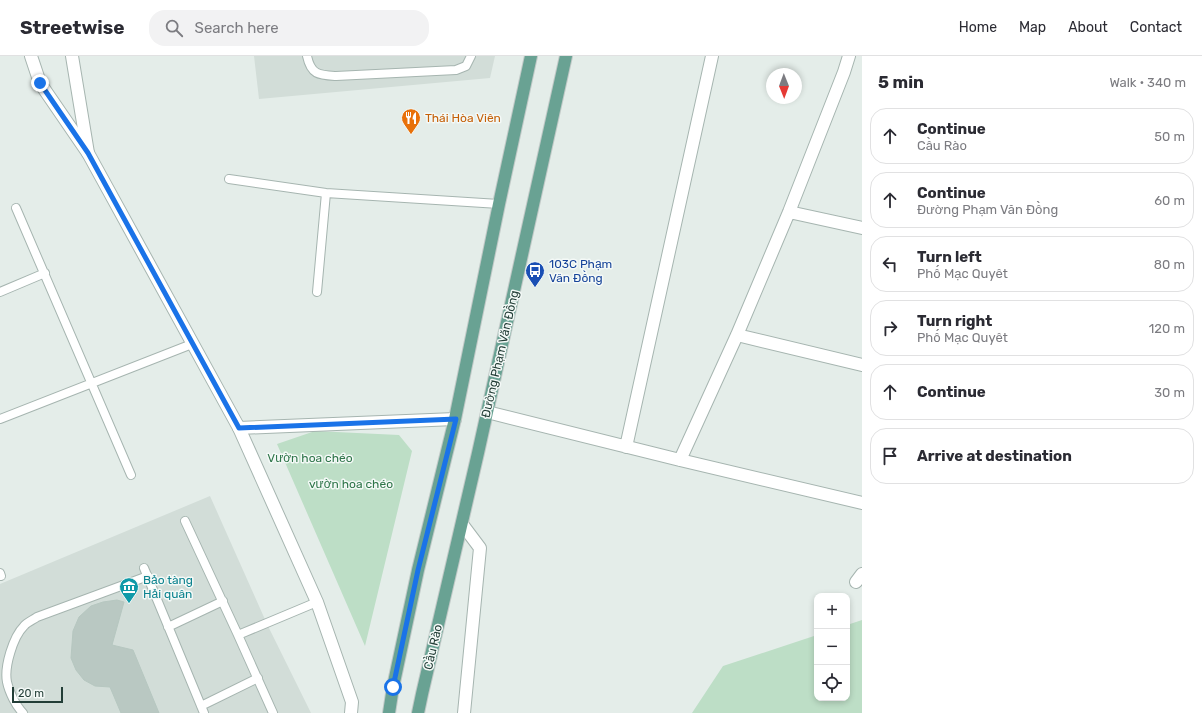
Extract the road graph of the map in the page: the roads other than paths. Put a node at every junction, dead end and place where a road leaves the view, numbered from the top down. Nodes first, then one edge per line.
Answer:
1 (31, 56) edge
2 (72, 56) edge
3 (307, 56) edge
4 (471, 56) edge
5 (531, 56) edge
6 (566, 56) edge
7 (712, 56) edge
8 (849, 56) edge
9 (88, 153) junction
10 (229, 178) dead end
11 (326, 193) junction
12 (499, 204) junction
13 (16, 208) dead end
14 (789, 212) junction
15 (862, 228) edge
16 (45, 273) junction
17 (0, 292) edge
18 (317, 292) dead end
19 (737, 335) junction
20 (192, 344) junction
21 (862, 365) edge
22 (91, 384) junction
23 (487, 412) junction
24 (0, 419) edge
25 (456, 419) junction
26 (239, 428) junction
27 (626, 446) junction
28 (680, 460) junction
29 (131, 476) dead end
30 (862, 503) edge
31 (185, 521) dead end
32 (462, 524) junction
33 (144, 568) dead end
34 (148, 576) junction
35 (448, 581) joint
36 (223, 602) junction
37 (317, 602) junction
38 (168, 627) junction
39 (238, 635) junction
40 (258, 678) junction
41 (202, 709) edge
42 (23, 713) edge
43 (273, 713) edge
44 (351, 713) edge
45 (389, 713) edge
46 (418, 713) edge
47 (464, 713) edge

1 - 9 street
2 - 9 street
3 - 4 lane
5 - 12 main road
6 - 23 main road, Đường Phạm Văn Đồng
7 - 27 street
8 - 14 street
9 - 20 street
10 - 11 lane
11 - 12 lane
11 - 18 lane
12 - 25 main road
13 - 16 lane
14 - 15 street
14 - 19 street
16 - 17 lane
16 - 22 lane
19 - 21 street
19 - 28 street
20 - 22 lane
20 - 26 street
22 - 24 lane
22 - 29 lane
23 - 27 street
23 - 32 main road, Đường Phạm Văn Đồng
25 - 26 street
25 - 45 main road
26 - 37 street
27 - 28 street
28 - 30 street
31 - 36 lane
32 - 35 main road, Đường Phạm Văn Đồng
32 - 47 street
33 - 34 lane
34 - 38 lane
34 - 42 lane
35 - 46 main road, Cầu Rào
36 - 38 lane
36 - 39 lane
37 - 39 lane
37 - 44 street
38 - 41 lane
39 - 40 lane
40 - 41 lane
40 - 43 lane

